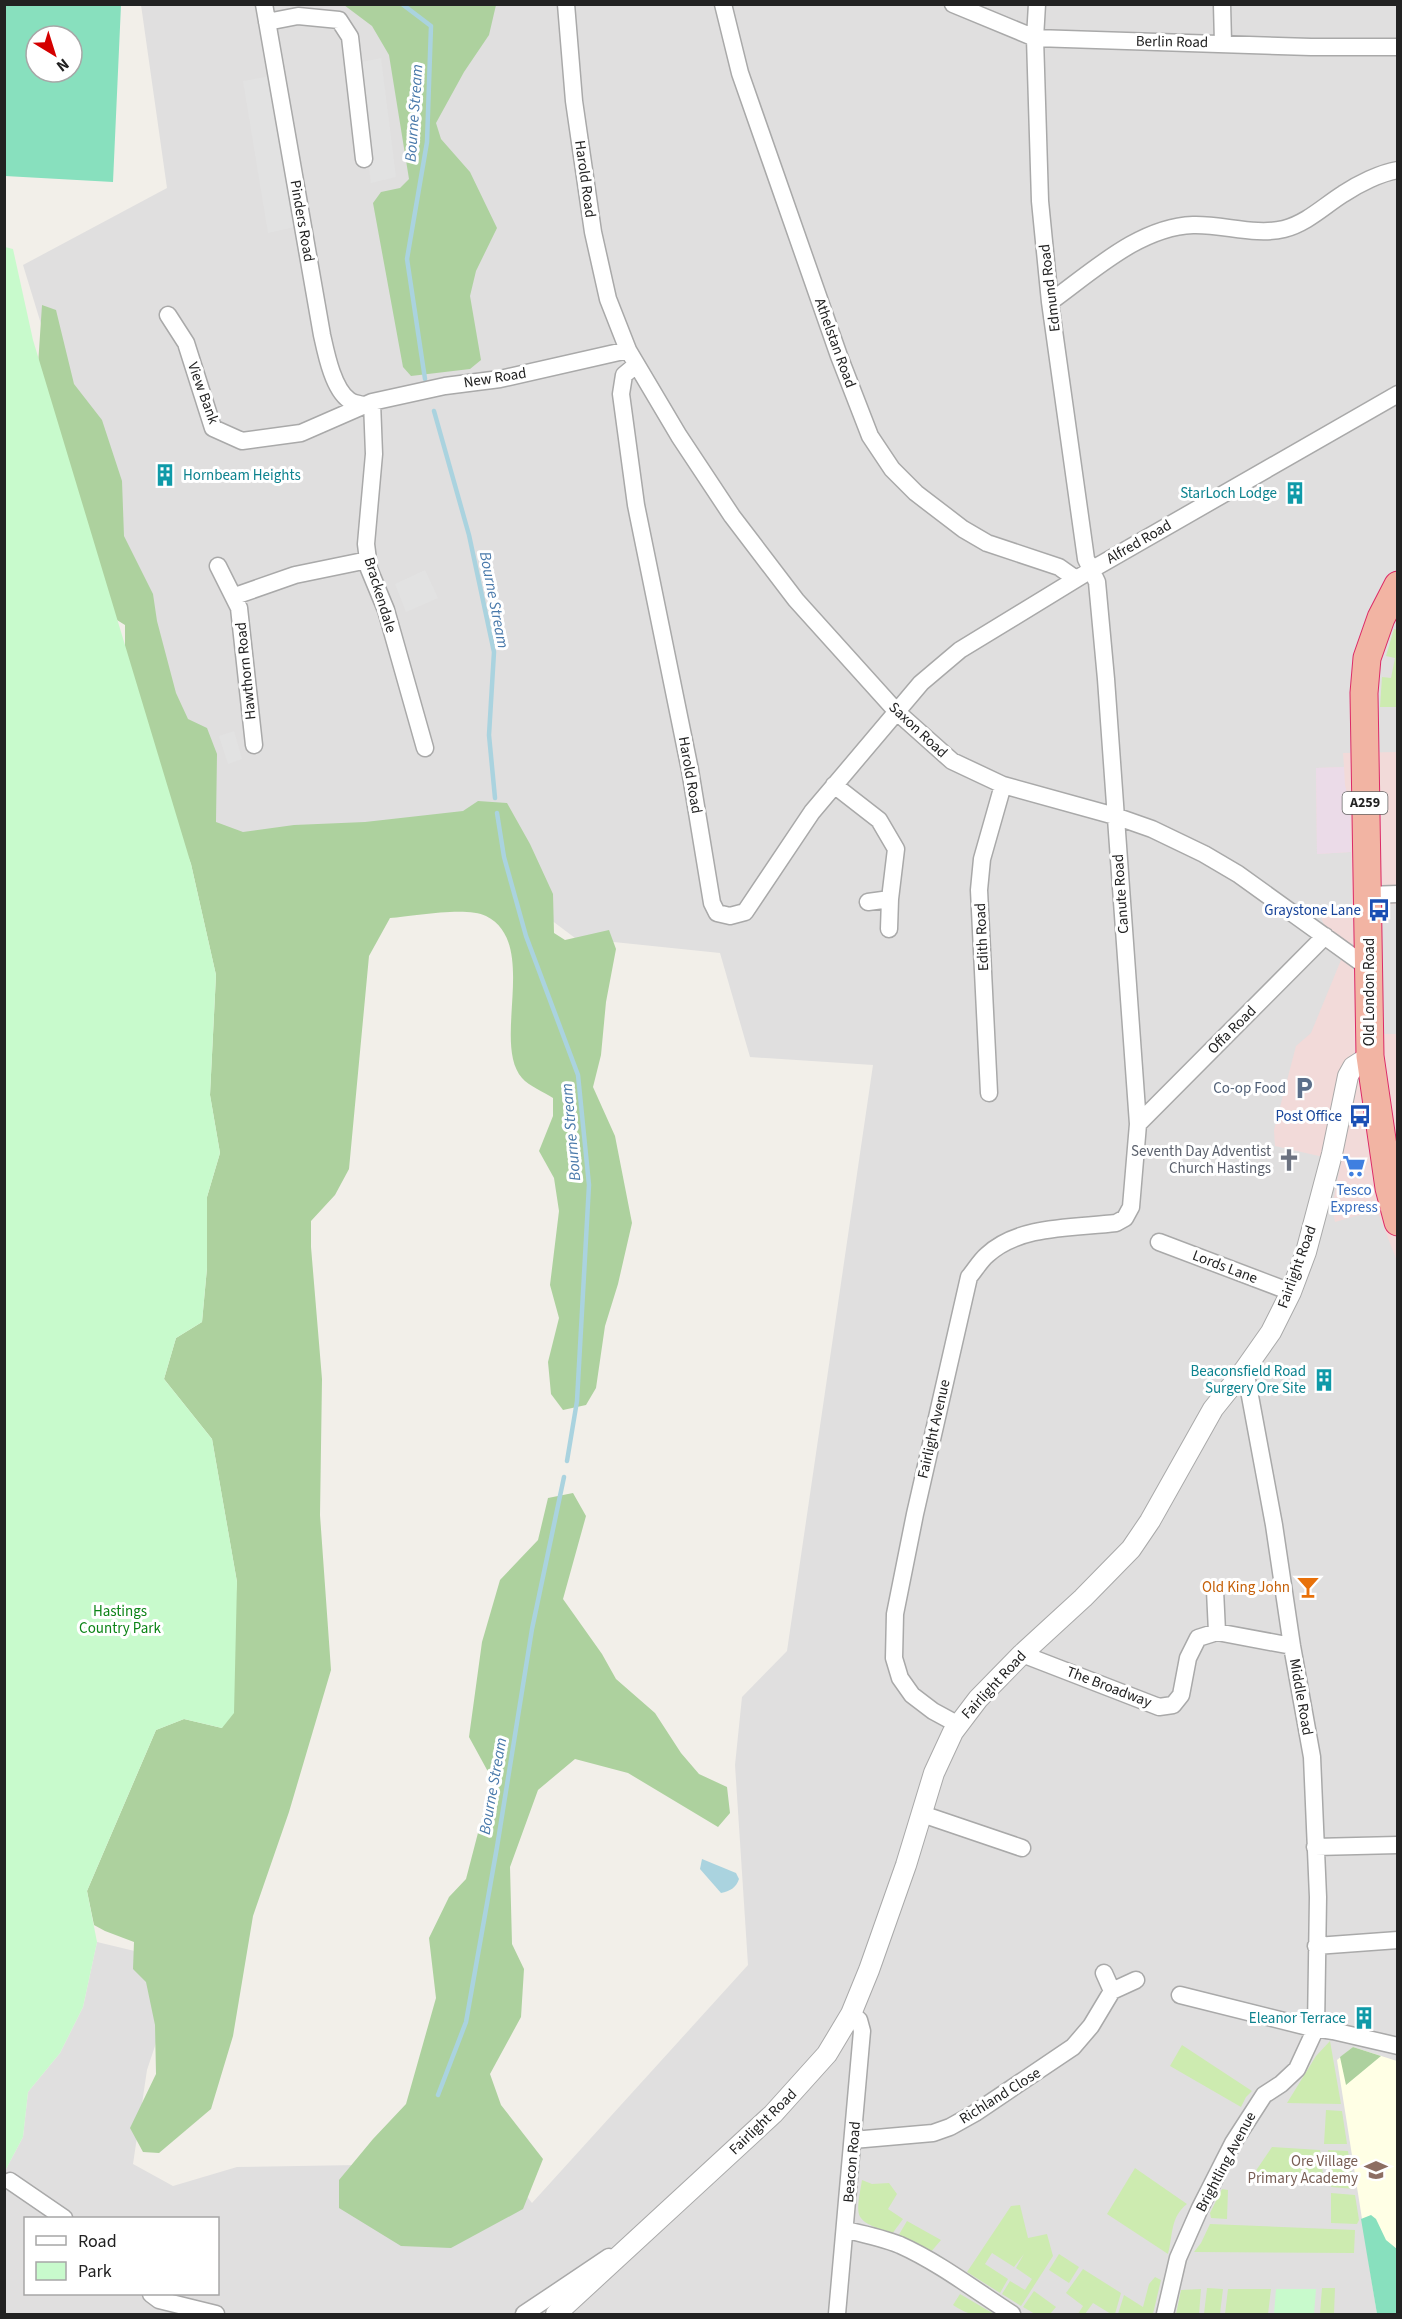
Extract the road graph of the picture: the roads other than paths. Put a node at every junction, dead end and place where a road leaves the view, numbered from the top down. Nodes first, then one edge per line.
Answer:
1 (264, 4) edge
2 (566, 4) edge
3 (723, 4) edge
4 (953, 4) edge
5 (1037, 4) edge
6 (1222, 4) edge
7 (267, 22) junction
8 (1035, 38) junction
9 (1223, 43) junction
10 (1398, 47) edge
11 (364, 159) dead end
12 (1398, 170) edge
13 (1050, 302) junction
14 (168, 315) dead end
15 (628, 350) junction
16 (636, 365) junction
17 (1398, 394) edge
18 (368, 403) junction
19 (368, 560) junction
20 (218, 566) dead end
21 (1091, 570) junction
22 (1076, 579) junction
23 (1398, 585) edge
24 (235, 597) junction
25 (897, 712) junction
26 (254, 745) dead end
27 (425, 748) dead end
28 (834, 785) junction
29 (1003, 785) junction
30 (1115, 816) junction
31 (1398, 894) edge
32 (1367, 895) junction
33 (890, 899) junction
34 (868, 902) dead end
35 (888, 929) dead end
36 (1324, 936) junction
37 (1370, 969) junction
38 (1370, 1056) junction
39 (989, 1093) dead end
40 (1138, 1125) junction
41 (1125, 1218) joint
42 (1398, 1222) edge
43 (1160, 1242) dead end
44 (1292, 1292) junction
45 (1245, 1370) junction
46 (1215, 1590) dead end
47 (1217, 1632) junction
48 (1292, 1646) junction
49 (1022, 1654) junction
50 (957, 1725) junction
51 (922, 1814) junction
52 (1398, 1845) edge
53 (1315, 1847) junction
54 (1022, 1848) dead end
55 (1398, 1940) edge
56 (1316, 1946) junction
57 (1104, 1973) dead end
58 (1136, 1980) dead end
59 (1112, 1991) junction
60 (1180, 1995) dead end
61 (851, 2014) junction
62 (1316, 2028) junction
63 (1398, 2046) edge
64 (853, 2140) junction
65 (10, 2181) dead end
66 (63, 2217) edge
67 (846, 2230) junction
68 (631, 2245) junction
69 (152, 2295) edge
70 (216, 2314) edge
71 (524, 2314) edge
72 (556, 2314) edge
73 (837, 2314) edge
74 (1012, 2314) edge
75 (1165, 2314) edge

1 - 7 street, Pinders Road
2 - 15 street, Harold Road
3 - 22 street, Athelstan Road
4 - 8 street, Berlin Road
5 - 8 street, Edmund Road
6 - 9 street
7 - 11 street
7 - 18 street, Pinders Road
8 - 9 street, Berlin Road
8 - 13 street, Edmund Road
9 - 10 street, Berlin Road
12 - 13 street
13 - 21 street, Edmund Road
14 - 18 street, View Bank
15 - 16 street, Saxon Road
15 - 18 street, New Road
16 - 25 street, Saxon Road
16 - 28 street, Harold Road
17 - 21 street, Alfred Road
18 - 19 street, Brackendale
19 - 24 street
19 - 27 street, Brackendale
20 - 24 street, Hawthorn Road
21 - 22 street, Alfred Road
21 - 30 street, Canute Road
22 - 25 street, Alfred Road
23 - 32 highway, Old London Road / A259
24 - 26 street, Hawthorn Road
25 - 28 street, Harold Road
25 - 29 street, Saxon Road
28 - 33 street
29 - 30 street, Saxon Road
29 - 39 street, Edith Road
30 - 36 street, Saxon Road
30 - 40 street, Canute Road
31 - 32 street
32 - 37 highway, Old London Road / A259
33 - 34 street
33 - 35 street
36 - 37 street, Saxon Road
36 - 40 street, Offa Road
37 - 38 highway, Old London Road / A259
38 - 42 highway, Old London Road / A259
38 - 44 street, Fairlight Road
40 - 41 street, Canute Road
41 - 50 street, Fairlight Avenue
43 - 44 street, Lords Lane
44 - 45 street, Fairlight Road
45 - 48 street, Middle Road
45 - 49 street, Fairlight Road
46 - 47 street
47 - 48 street
47 - 49 street, The Broadway
48 - 53 street, Middle Road
49 - 50 street, Fairlight Road
50 - 51 street, Fairlight Road
51 - 54 street
51 - 61 street, Fairlight Road
52 - 53 street
53 - 56 street, Middle Road
55 - 56 street
56 - 62 street, Middle Road
57 - 59 street
58 - 59 street
59 - 64 street, Richland Close
60 - 62 street
61 - 64 street, Beacon Road
61 - 68 street, Fairlight Road
62 - 63 street
62 - 75 street, Brightling Avenue
64 - 67 street, Beacon Road
65 - 66 street
67 - 73 street, Beacon Road
67 - 74 street
68 - 71 street
68 - 72 street, Fairlight Road
69 - 70 street

